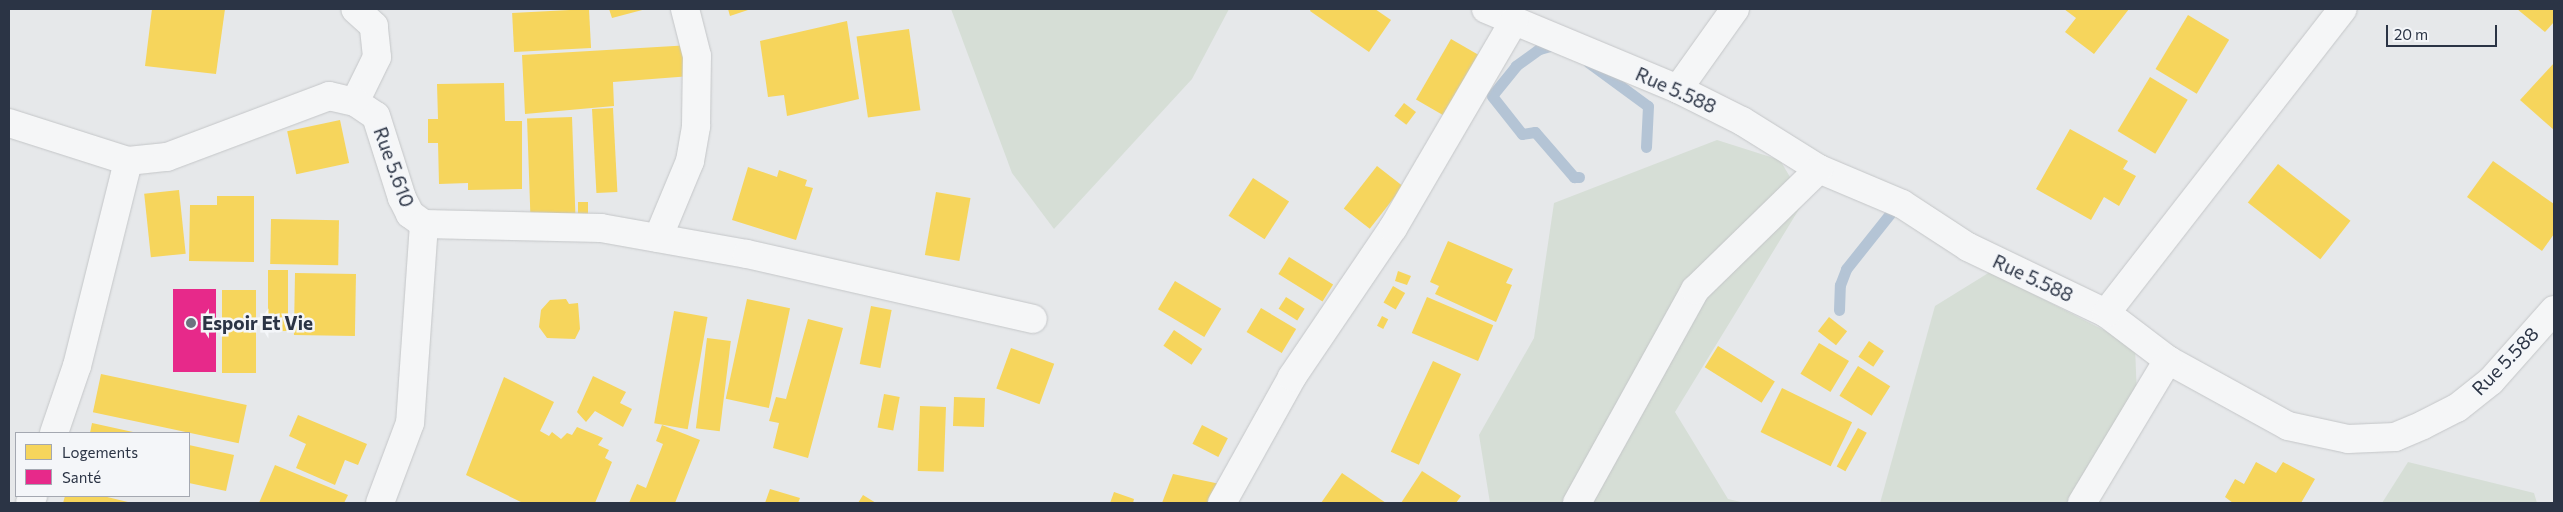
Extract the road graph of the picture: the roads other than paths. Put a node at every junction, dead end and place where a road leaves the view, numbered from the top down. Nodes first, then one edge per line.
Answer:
1 (355, 9) edge
2 (685, 9) edge
3 (1486, 9) edge
4 (1735, 9) edge
5 (2343, 9) edge
6 (1514, 21) junction
7 (1678, 89) junction
8 (355, 102) junction
9 (9, 123) edge
10 (128, 160) junction
11 (1819, 169) junction
12 (424, 224) junction
13 (658, 238) junction
14 (2554, 310) edge
15 (2106, 313) junction
16 (1033, 319) dead end
17 (2168, 360) junction
18 (54, 432) edge
19 (380, 503) edge
20 (1222, 503) edge
21 (1577, 503) edge
22 (2082, 503) edge

1 - 8 street
2 - 13 street
3 - 6 street, Rue 5.588
4 - 7 street
5 - 15 street
6 - 7 street, Rue 5.588
6 - 20 street
7 - 11 street, Rue 5.588
8 - 10 street, Rue 5.610
8 - 12 street, Rue 5.610
9 - 10 street, Rue 5.610
10 - 18 street
11 - 15 street, Rue 5.588
11 - 21 street
12 - 13 street
12 - 19 street, Rue 5.610
13 - 16 street
14 - 17 street, Rue 5.588
15 - 17 street, Rue 5.588
17 - 22 street

